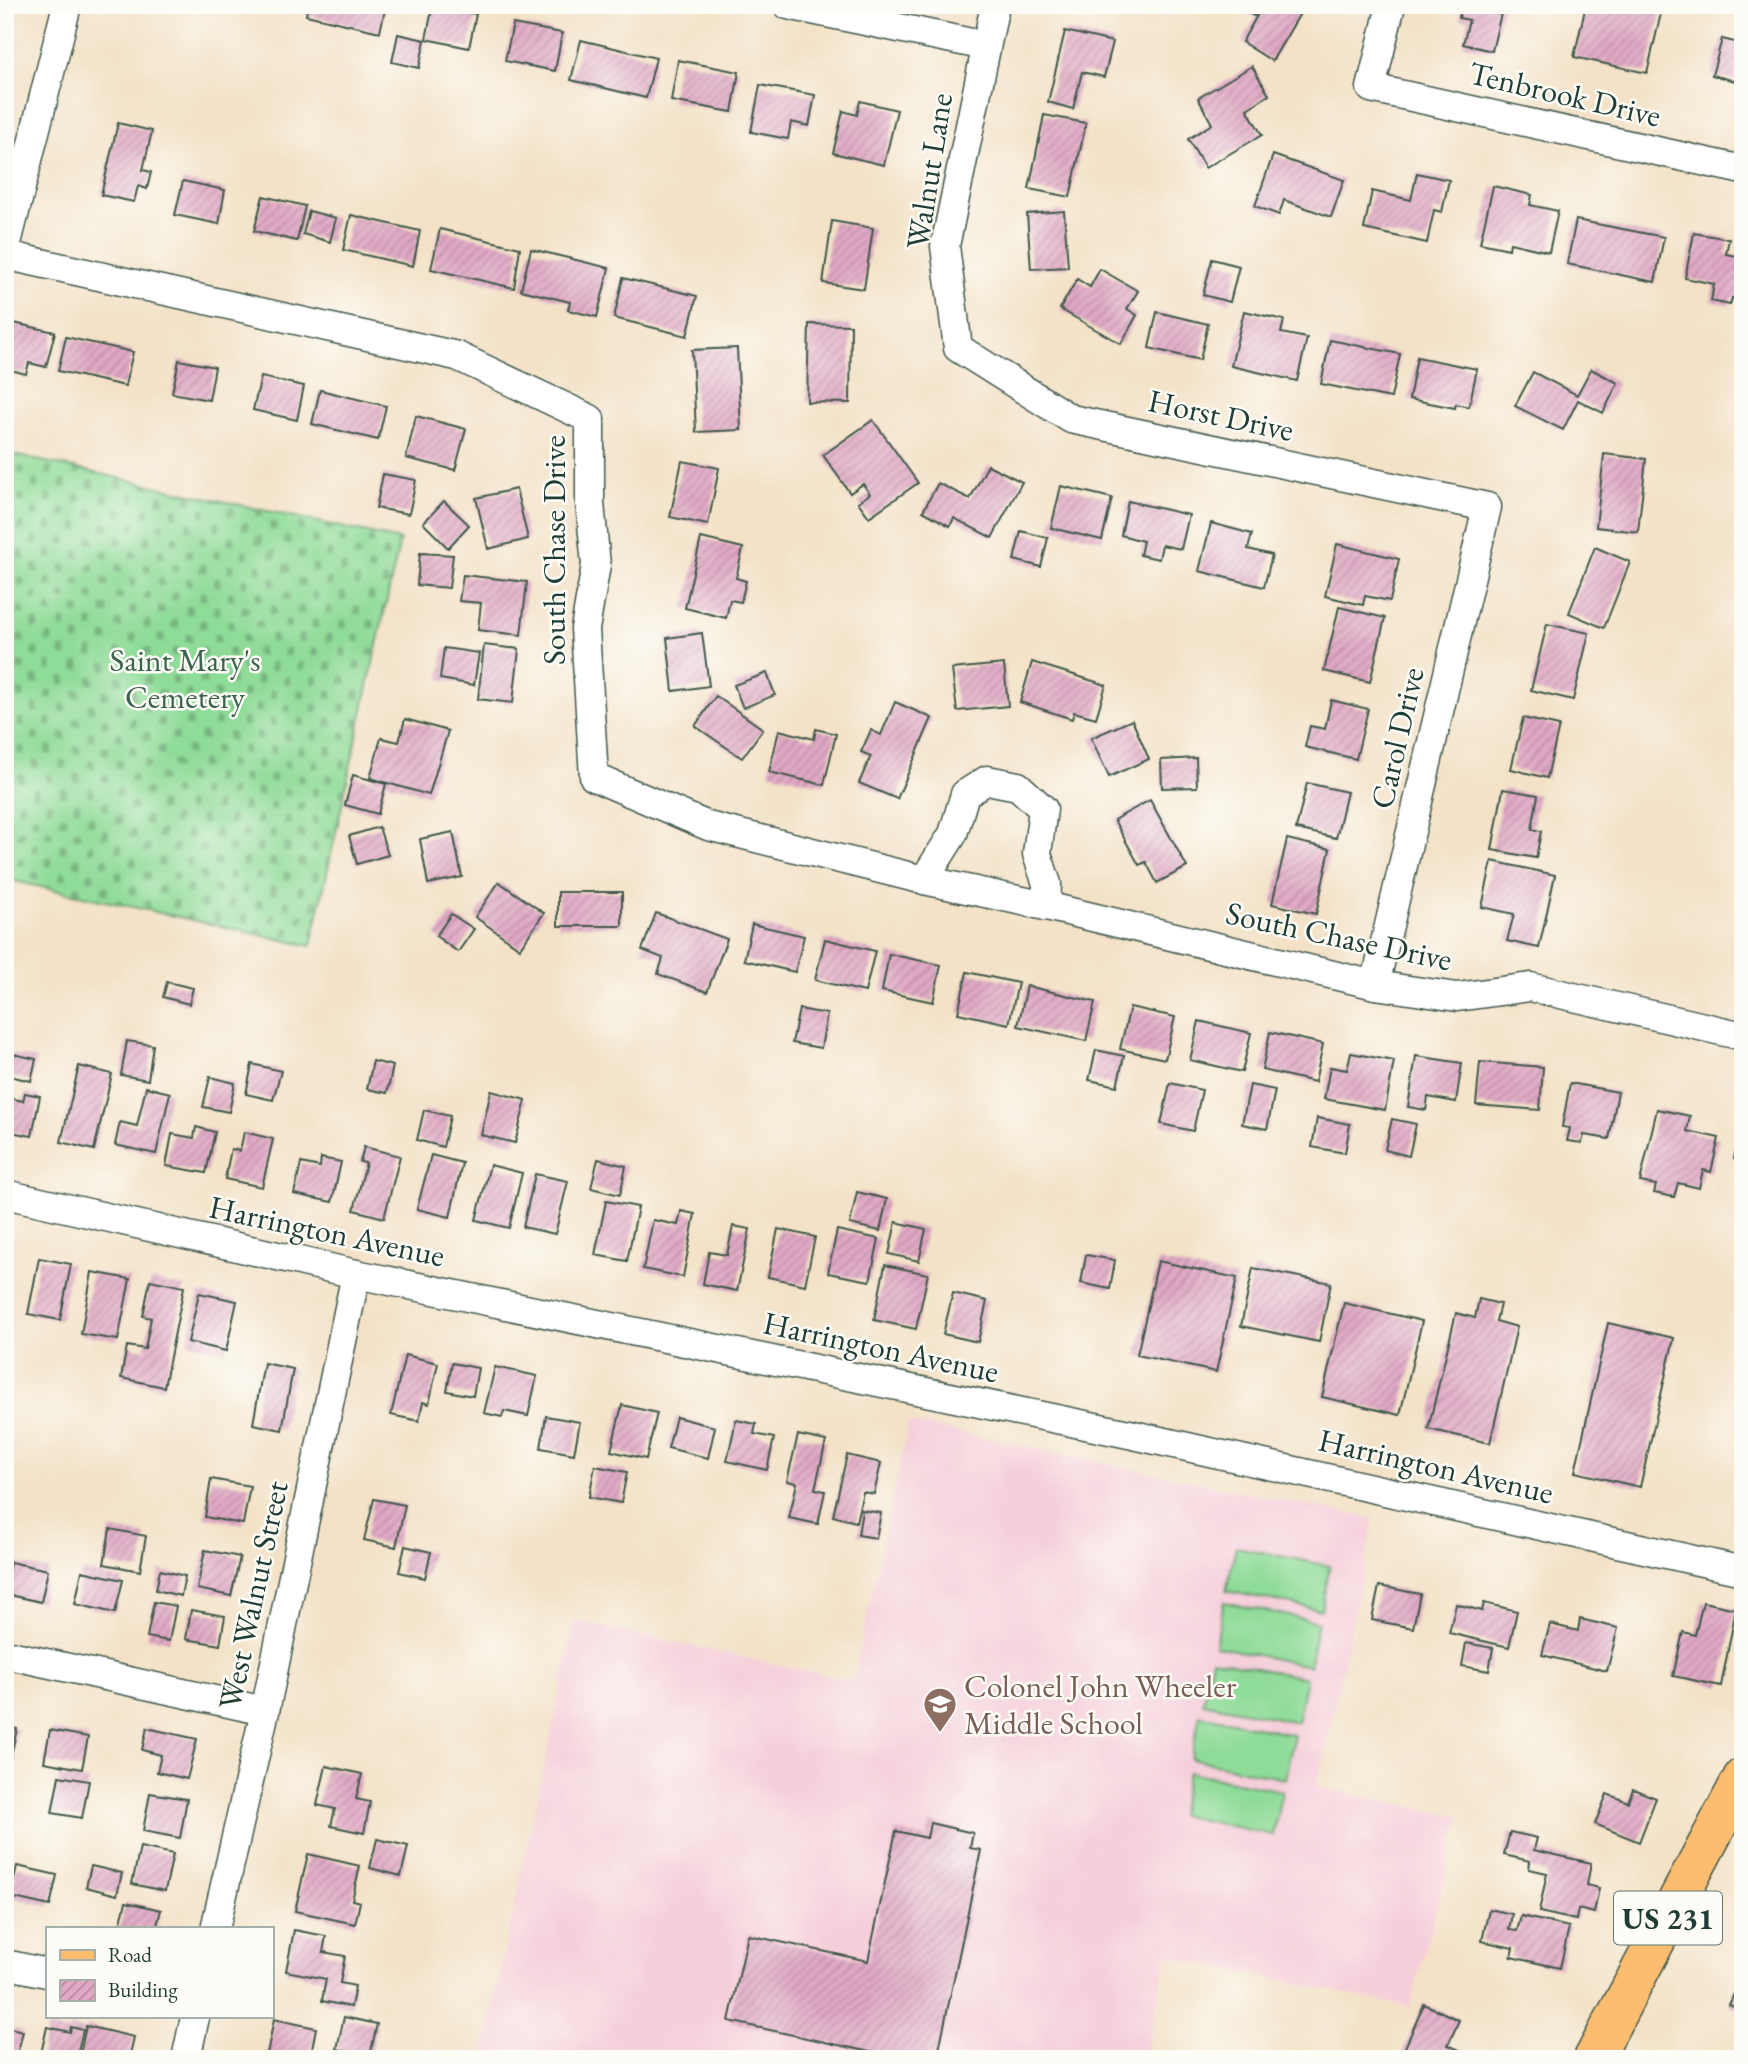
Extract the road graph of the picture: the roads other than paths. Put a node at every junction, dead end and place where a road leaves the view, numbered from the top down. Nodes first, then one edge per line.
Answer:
1 (67, 5) edge
2 (788, 5) edge
3 (995, 5) edge
4 (1391, 5) edge
5 (986, 46) junction
6 (1743, 170) edge
7 (5, 253) edge
8 (958, 348) joint
9 (1487, 507) joint
10 (924, 880) junction
11 (1046, 906) junction
12 (1375, 985) junction
13 (1743, 1036) edge
14 (5, 1194) edge
15 (356, 1274) junction
16 (1743, 1571) edge
17 (5, 1654) edge
18 (265, 1711) junction
19 (1743, 1777) edge
20 (215, 1927) edge
21 (5, 1964) edge
22 (46, 1973) edge
23 (195, 2018) edge
24 (186, 2059) edge
25 (1593, 2059) edge

1 - 7 street, South Chase Drive
2 - 5 street
3 - 5 street, Walnut Lane
4 - 6 street, Tenbrook Drive
5 - 8 street, Walnut Lane
7 - 10 street, South Chase Drive
8 - 9 street, Horst Drive
9 - 12 street, Carol Drive
10 - 11 street, South Chase Drive
10 - 11 street
11 - 12 street, South Chase Drive
12 - 13 street, South Chase Drive
14 - 15 street, Harrington Avenue
15 - 16 street, Harrington Avenue
15 - 18 street, West Walnut Street
17 - 18 street
18 - 20 street, West Walnut Street
19 - 25 main road, US 231
21 - 22 street
23 - 24 street

